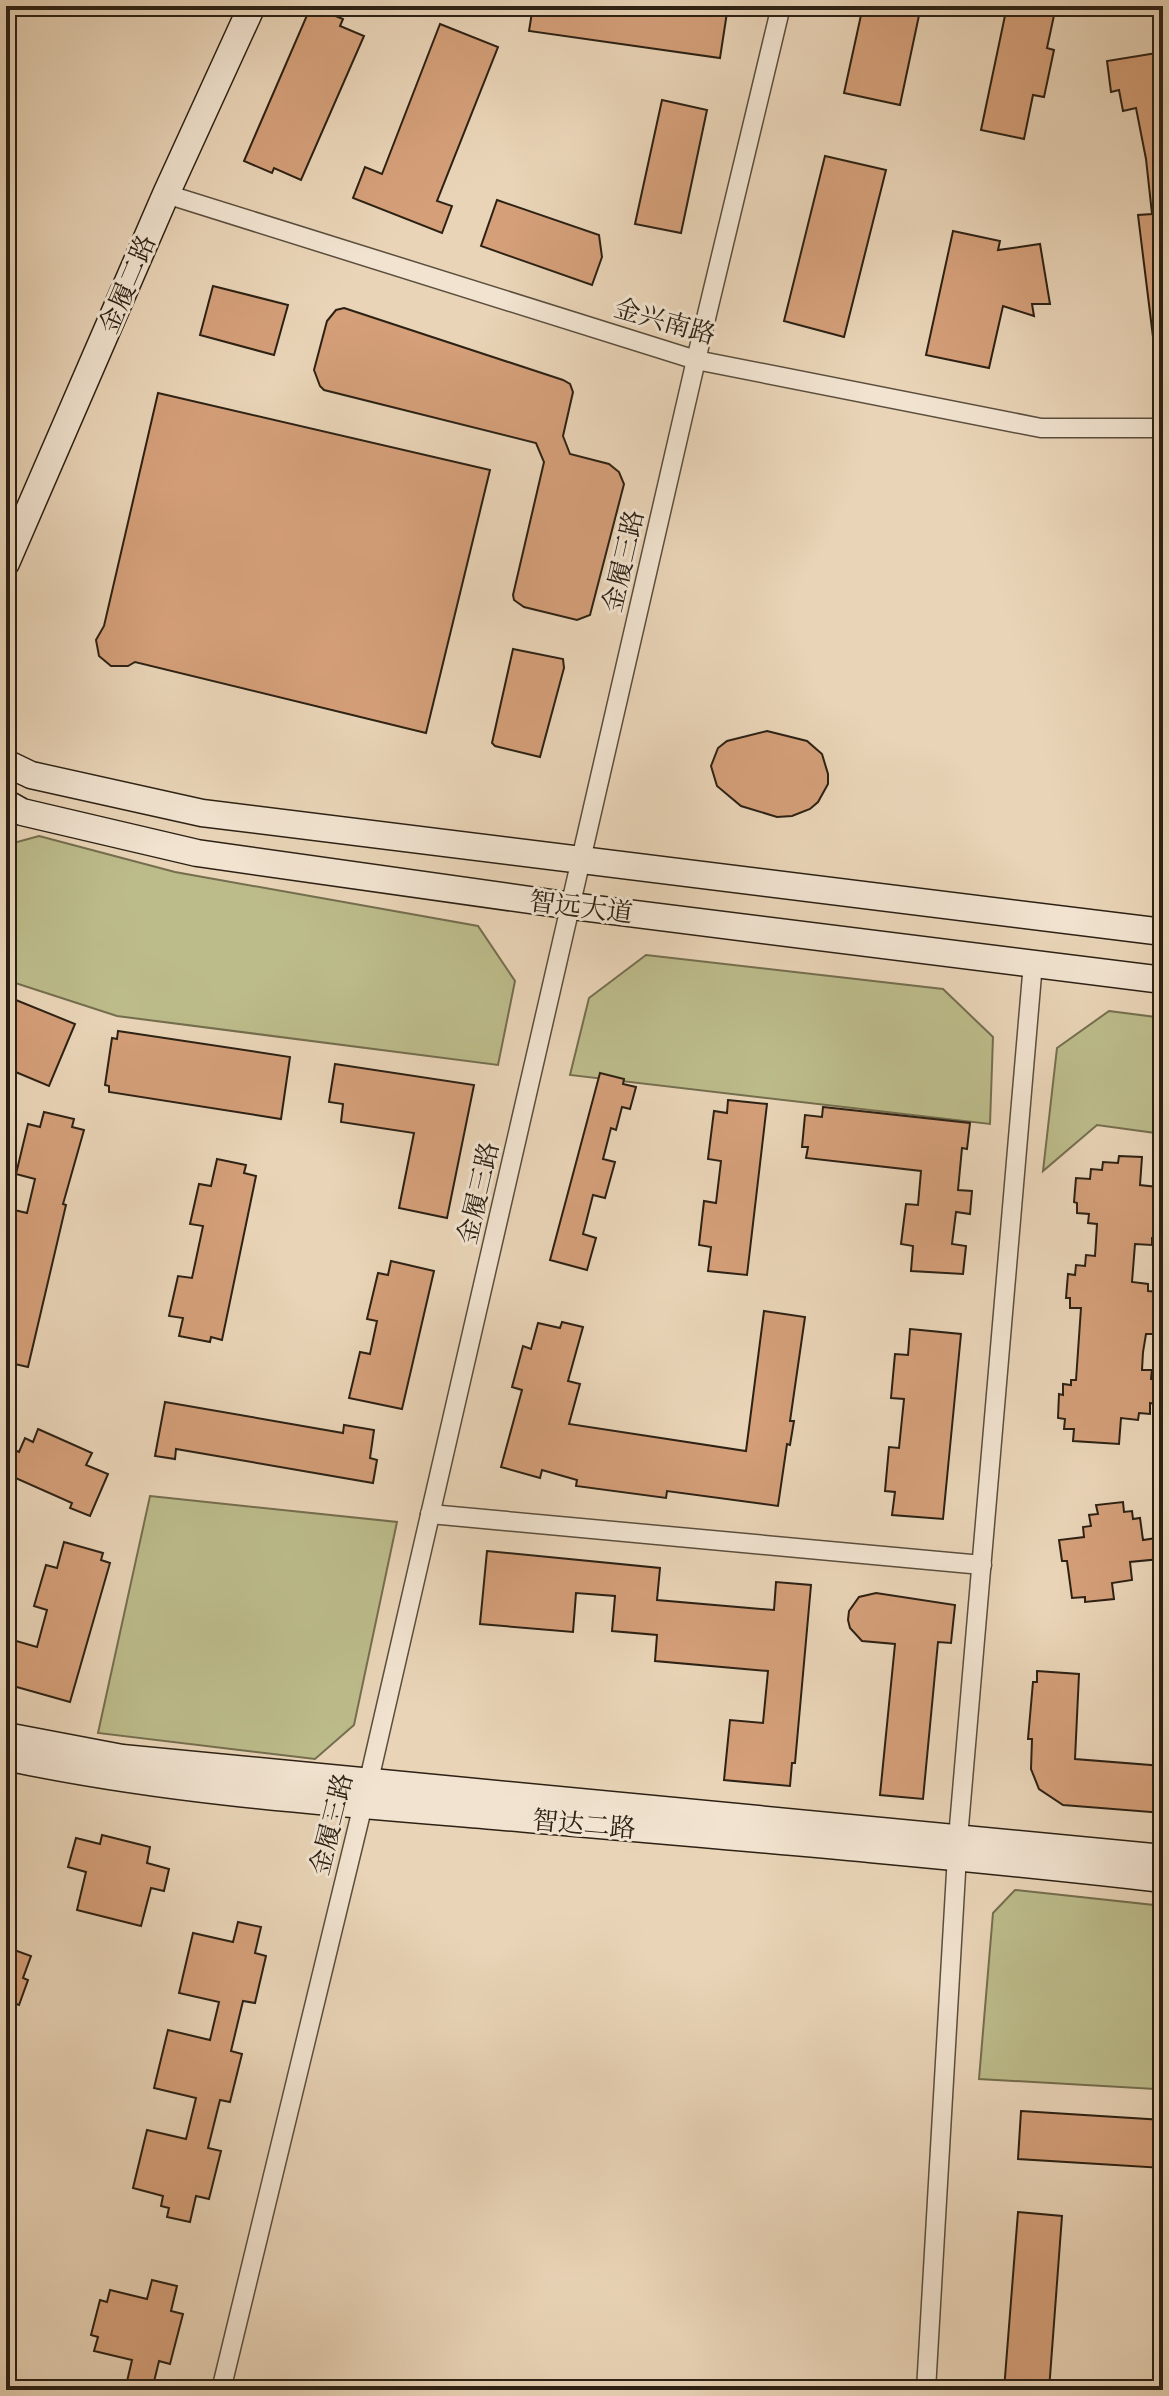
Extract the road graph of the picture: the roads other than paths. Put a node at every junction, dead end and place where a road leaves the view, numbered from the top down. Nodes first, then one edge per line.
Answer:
1 (252, 6) edge
2 (781, 6) edge
3 (166, 194) junction
4 (696, 360) junction
5 (1163, 428) edge
6 (6, 563) edge
7 (6, 763) edge
8 (6, 803) edge
9 (580, 861) junction
10 (572, 906) junction
11 (1163, 932) edge
12 (1033, 963) junction
13 (1163, 980) edge
14 (430, 1514) junction
15 (982, 1565) junction
16 (6, 1736) edge
17 (6, 1757) edge
18 (366, 1792) junction
19 (958, 1847) junction
20 (1163, 1858) edge
21 (1163, 1879) edge
22 (221, 2390) edge
23 (926, 2390) edge

1 - 3 street, 金履二路
2 - 4 street, 金履三路
3 - 4 street, 金兴南路
3 - 6 street, 金履二路
4 - 5 street, 金兴南路
4 - 9 street, 金履三路
7 - 9 street, 智远大道
8 - 10 street, 智远大道
9 - 10 street, 金履三路
9 - 11 street, 智远大道
10 - 12 street, 智远大道
10 - 14 street, 金履三路
12 - 13 street, 智远大道
12 - 15 street
14 - 15 street
14 - 18 street, 金履三路
15 - 19 street
16 - 18 street, 智达二路
17 - 18 street, 智达二路
18 - 19 street, 智达二路
18 - 22 street, 金履三路
19 - 20 street, 智达二路
19 - 21 street, 智达二路
19 - 23 street

